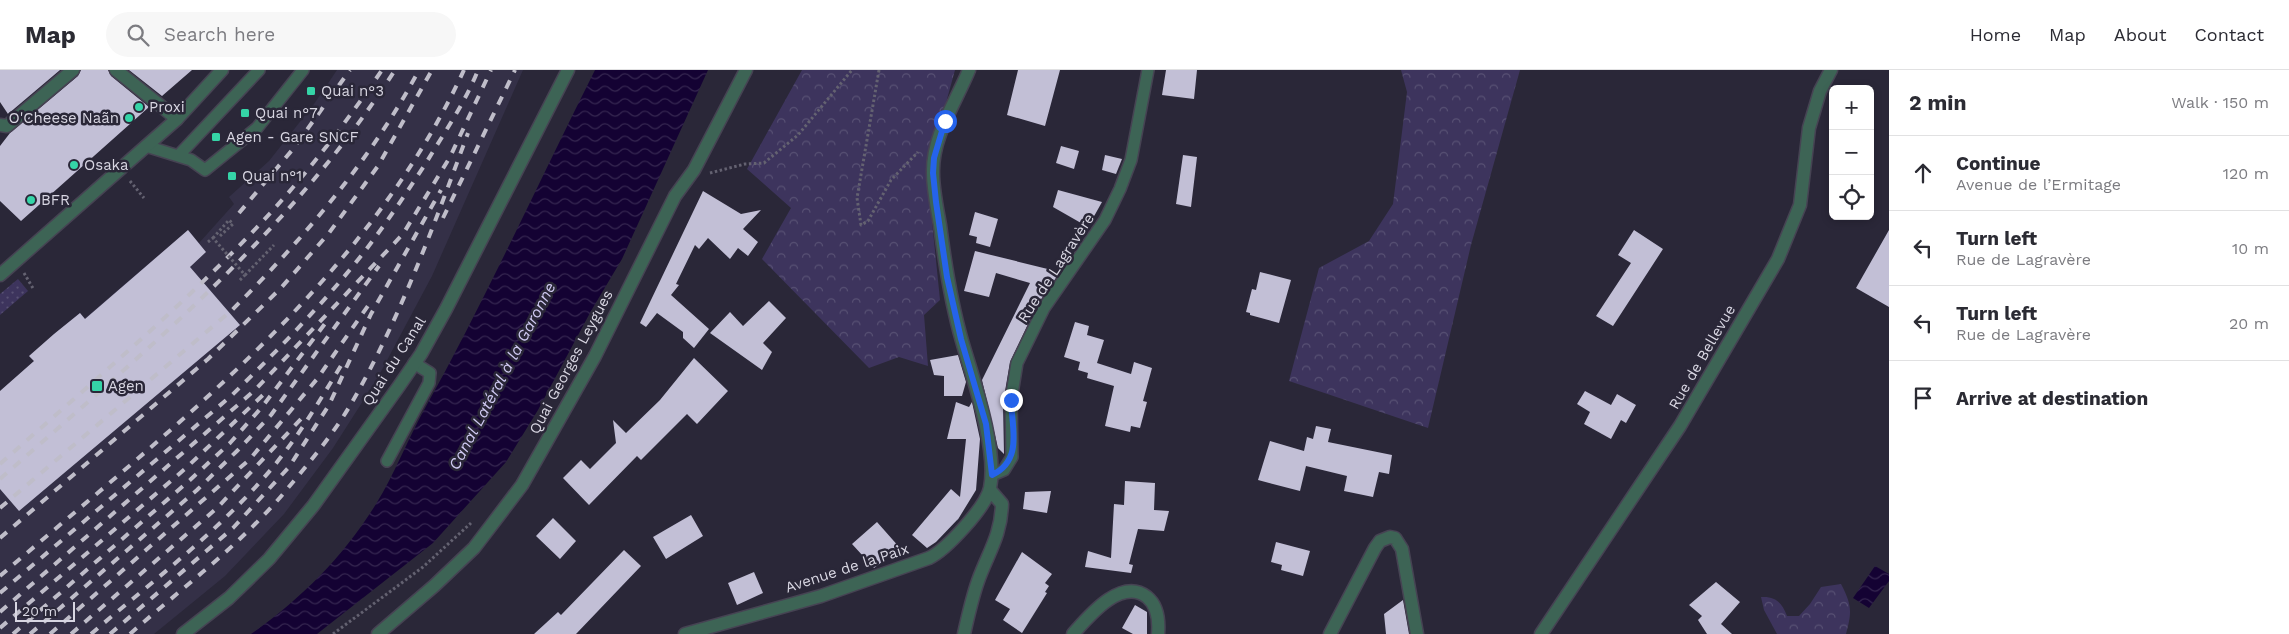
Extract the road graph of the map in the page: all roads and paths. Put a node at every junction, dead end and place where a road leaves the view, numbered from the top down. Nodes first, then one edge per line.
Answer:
1 (73, 70) edge
2 (116, 70) edge
3 (222, 70) edge
4 (259, 70) edge
5 (302, 70) edge
6 (568, 70) edge
7 (746, 70) edge
8 (852, 70) edge
9 (879, 70) edge
10 (970, 70) edge
11 (1148, 70) edge
12 (1832, 70) edge
13 (177, 119) junction
14 (4, 126) edge
15 (146, 146) junction
16 (920, 150) dead end
17 (179, 155) junction
18 (120, 168) junction
19 (694, 170) junction
20 (144, 198) dead end
21 (220, 236) dead end
22 (213, 238) junction
23 (208, 242) dead end
24 (274, 245) dead end
25 (24, 273) dead end
26 (0, 275) edge
27 (246, 275) junction
28 (239, 281) dead end
29 (34, 290) dead end
30 (414, 363) junction
31 (387, 461) dead end
32 (992, 475) junction
33 (990, 490) junction
34 (475, 519) dead end
35 (189, 632) edge
36 (333, 634) edge
37 (378, 634) edge
38 (686, 634) edge
39 (964, 634) edge
40 (1073, 634) edge
41 (1158, 634) edge
42 (1330, 634) edge
43 (1417, 634) edge
44 (1541, 634) edge

1 - 14 street
2 - 13 street
3 - 13 street
4 - 17 lane
5 - 17 lane
6 - 30 street, Quai du Canal
7 - 19 street, Quai Georges Leygues
8 - 19 path
9 - 16 path
10 - 32 street
11 - 32 lane, Rue de Lagravère
12 - 44 street, Rue de Bellevue
13 - 15 street
15 - 17 lane
15 - 18 street
18 - 20 path
18 - 26 street
19 - 37 street, Quai Georges Leygues
21 - 22 path
22 - 23 path, bridge
22 - 27 path, bridge
24 - 27 path
25 - 29 path
27 - 28 path, bridge
30 - 31 lane
30 - 35 street, Quai du Canal
32 - 33 street
33 - 38 street, Avenue de la Paix
33 - 39 street
34 - 36 path
40 - 41 street
42 - 43 street

